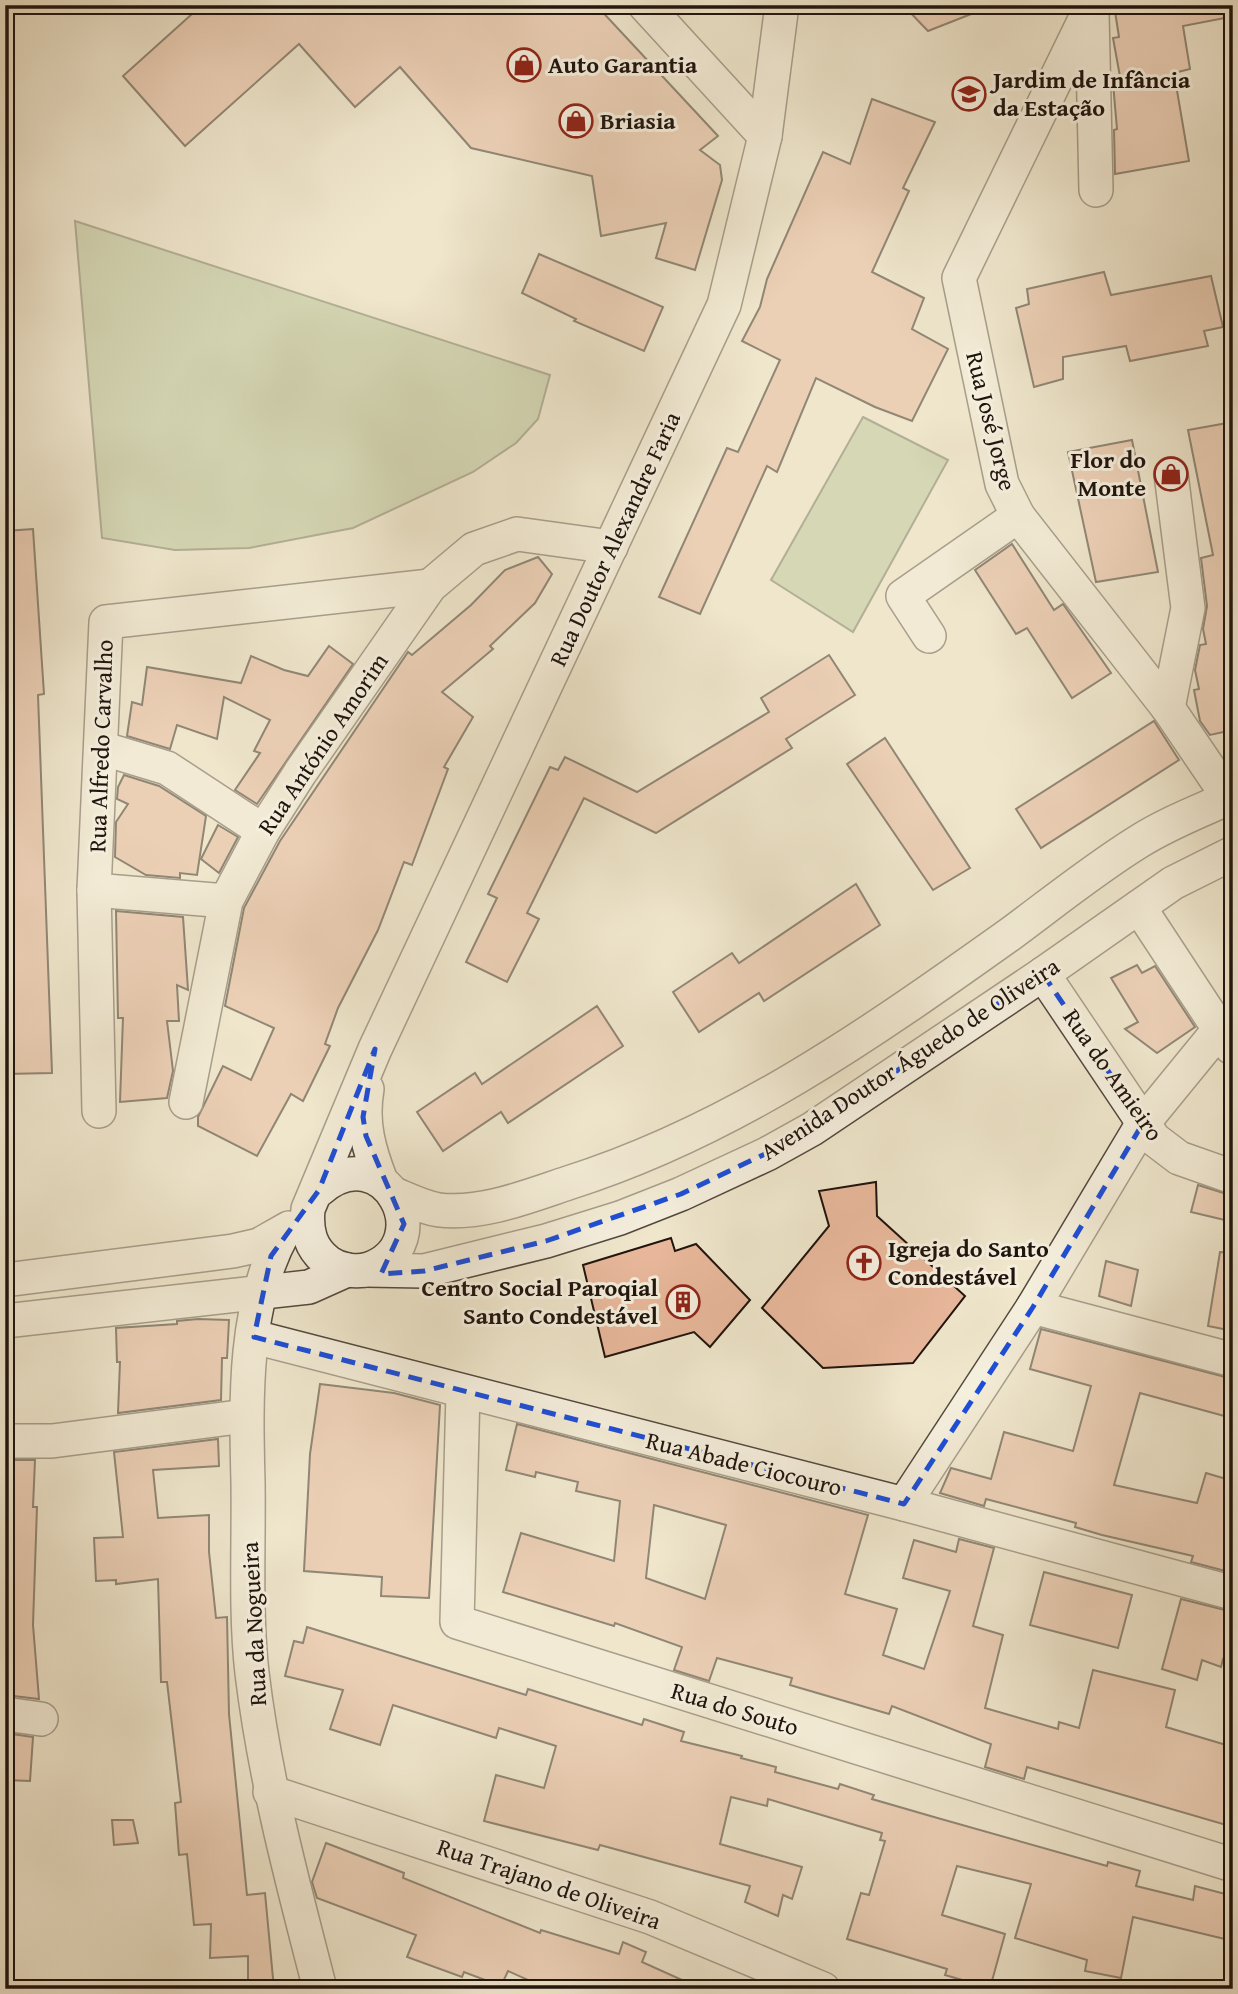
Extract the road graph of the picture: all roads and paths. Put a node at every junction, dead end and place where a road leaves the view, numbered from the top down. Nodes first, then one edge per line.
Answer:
1 (645, 5) edge
2 (782, 5) edge
3 (1092, 6) edge
4 (765, 136) junction
5 (1096, 190) dead end
6 (1171, 474) dead end
7 (1018, 516) junction
8 (611, 547) junction
9 (430, 586) junction
10 (929, 636) dead end
11 (1168, 708) junction
12 (101, 748) junction
13 (1231, 797) edge
14 (263, 831) junction
15 (1233, 853) edge
16 (94, 890) junction
17 (226, 901) junction
18 (1139, 907) junction
19 (1043, 974) junction
20 (1226, 1040) edge
21 (375, 1049) junction
22 (186, 1102) dead end
23 (99, 1111) dead end
24 (1143, 1123) junction
25 (1233, 1177) edge
26 (388, 1187) junction
27 (314, 1200) junction
28 (283, 1233) junction
29 (357, 1270) junction
30 (5, 1280) edge
31 (260, 1294) junction
32 (1033, 1307) junction
33 (5, 1321) edge
34 (254, 1337) junction
35 (1233, 1360) edge
36 (463, 1392) junction
37 (246, 1416) junction
38 (5, 1441) edge
39 (904, 1504) junction
40 (1233, 1593) edge
41 (5, 1714) edge
42 (41, 1719) dead end
43 (270, 1792) junction
44 (1233, 1865) edge
45 (320, 1989) edge
46 (823, 1989) edge

1 - 4 street
2 - 4 street, Rua Doutor Alexandre Faria
3 - 5 street
3 - 7 street, Rua José Jorge
4 - 8 street, Rua Doutor Alexandre Faria
6 - 11 street
7 - 10 street
7 - 11 street, Rua José Jorge
8 - 9 street, Rua António Amorim
8 - 21 street, Rua Doutor Alexandre Faria
9 - 12 street, Rua Alfredo Carvalho
9 - 14 street, Rua António Amorim
11 - 13 street, Rua José Jorge
12 - 14 street
12 - 16 street, Rua Alfredo Carvalho
13 - 26 street, Avenida Doutor Águedo de Oliveira
14 - 17 street, Rua António Amorim
15 - 18 street, Avenida Doutor Águedo de Oliveira
16 - 17 street
16 - 23 street, Rua Alfredo Carvalho
17 - 22 street, Rua António Amorim
18 - 19 street, Avenida Doutor Águedo de Oliveira
18 - 20 street
19 - 24 street, Rua do Amieiro
19 - 29 street, Avenida Doutor Águedo de Oliveira
20 - 24 street
21 - 26 street
21 - 27 street
24 - 25 street, Rua do Amieiro
24 - 32 street
26 - 27 street
26 - 29 street
27 - 28 street
27 - 29 street
28 - 30 street
28 - 31 street, Rua da Nogueira
29 - 31 street
31 - 33 street
31 - 34 street, Rua da Nogueira
32 - 35 street
32 - 39 street
34 - 36 street, Rua Abade Ciocouro
34 - 37 street, Rua da Nogueira
36 - 39 street, Rua Abade Ciocouro
36 - 44 street, Rua do Souto
37 - 38 street
37 - 43 street, Rua da Nogueira
39 - 40 street, Rua Abade Ciocouro
41 - 42 street
43 - 45 street, Rua da Nogueira
43 - 46 street, Rua Trajano de Oliveira

